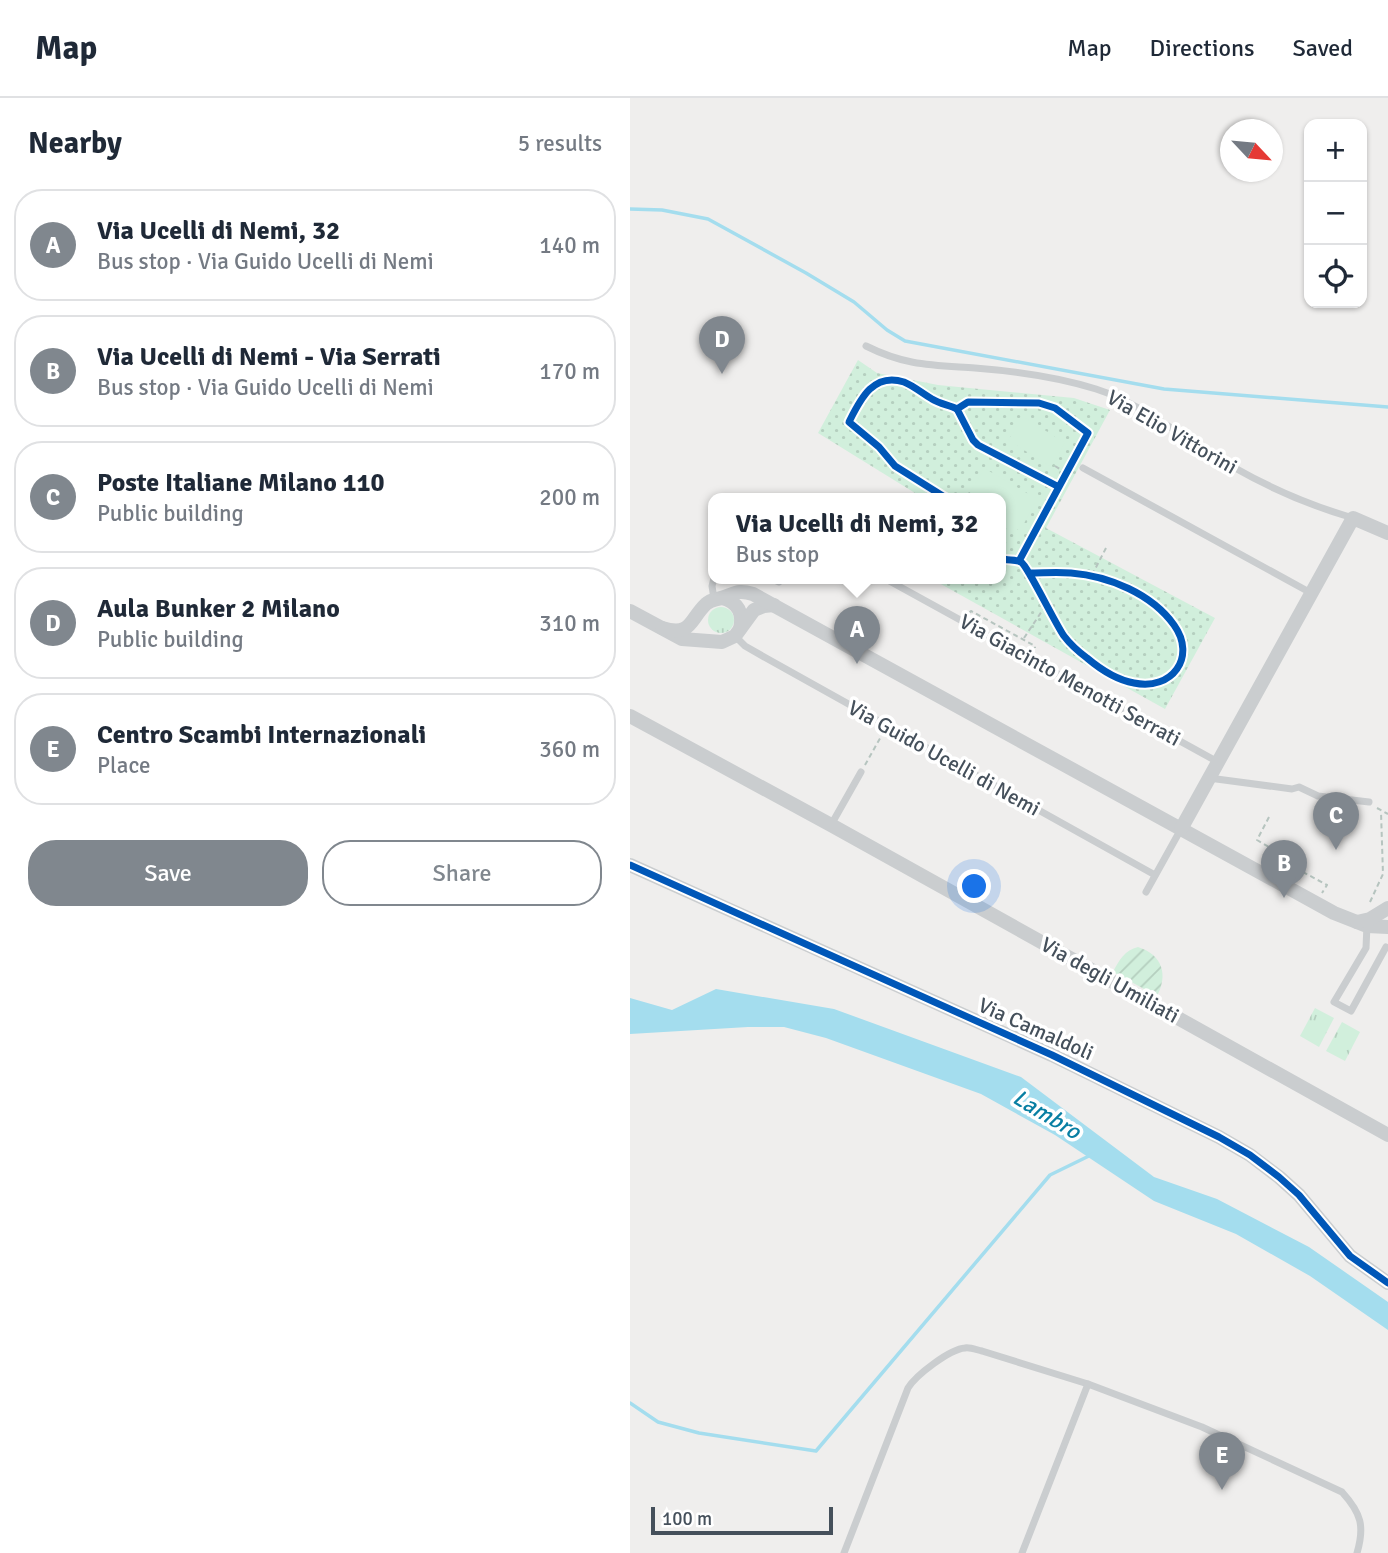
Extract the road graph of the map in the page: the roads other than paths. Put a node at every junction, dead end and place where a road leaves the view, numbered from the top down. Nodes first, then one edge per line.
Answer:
1 (866, 346) dead end
2 (1083, 468) dead end
3 (1353, 518) junction
4 (1388, 533) edge
5 (712, 584) edge
6 (895, 584) edge
7 (1312, 593) junction
8 (718, 599) junction
9 (774, 605) junction
10 (630, 611) edge
11 (701, 611) junction
12 (662, 628) junction
13 (737, 633) junction
14 (713, 641) junction
15 (630, 716) edge
16 (1218, 762) junction
17 (861, 772) road end
18 (1209, 778) junction
19 (1369, 802) road end
20 (831, 825) junction
21 (1181, 829) junction
22 (630, 865) edge
23 (1155, 875) junction
24 (1146, 892) dead end
25 (1388, 908) edge
26 (1364, 919) junction
27 (1388, 927) edge
28 (1386, 947) dead end
29 (1366, 948) junction
30 (1381, 956) junction
31 (1388, 1135) edge
32 (1388, 1283) edge
33 (1088, 1384) junction
34 (844, 1553) edge
35 (1022, 1553) edge
36 (1357, 1553) edge

1 - 3 lane, Via Elio Vittorini
2 - 7 lane
3 - 4 street, Via Elio Vittorini
3 - 7 street
5 - 8 lane
6 - 16 lane, Via Giacinto Menotti Serrati
7 - 16 street
8 - 9 street
8 - 11 street
8 - 13 street
9 - 13 street
9 - 21 street
10 - 12 street
11 - 12 street
11 - 14 street
12 - 14 street
13 - 14 street
13 - 23 lane, Via Guido Ucelli di Nemi
15 - 20 street, Via degli Umiliati
16 - 18 street
17 - 20 lane
18 - 19 lane
18 - 21 street
20 - 31 street, Via degli Umiliati
21 - 23 lane
21 - 26 street
22 - 32 street, Via Camaldoli
23 - 24 lane
25 - 26 street
26 - 27 street
26 - 29 lane
28 - 30 lane
29 - 30 lane
29 - 30 lane
33 - 34 lane
33 - 35 lane
33 - 36 lane

